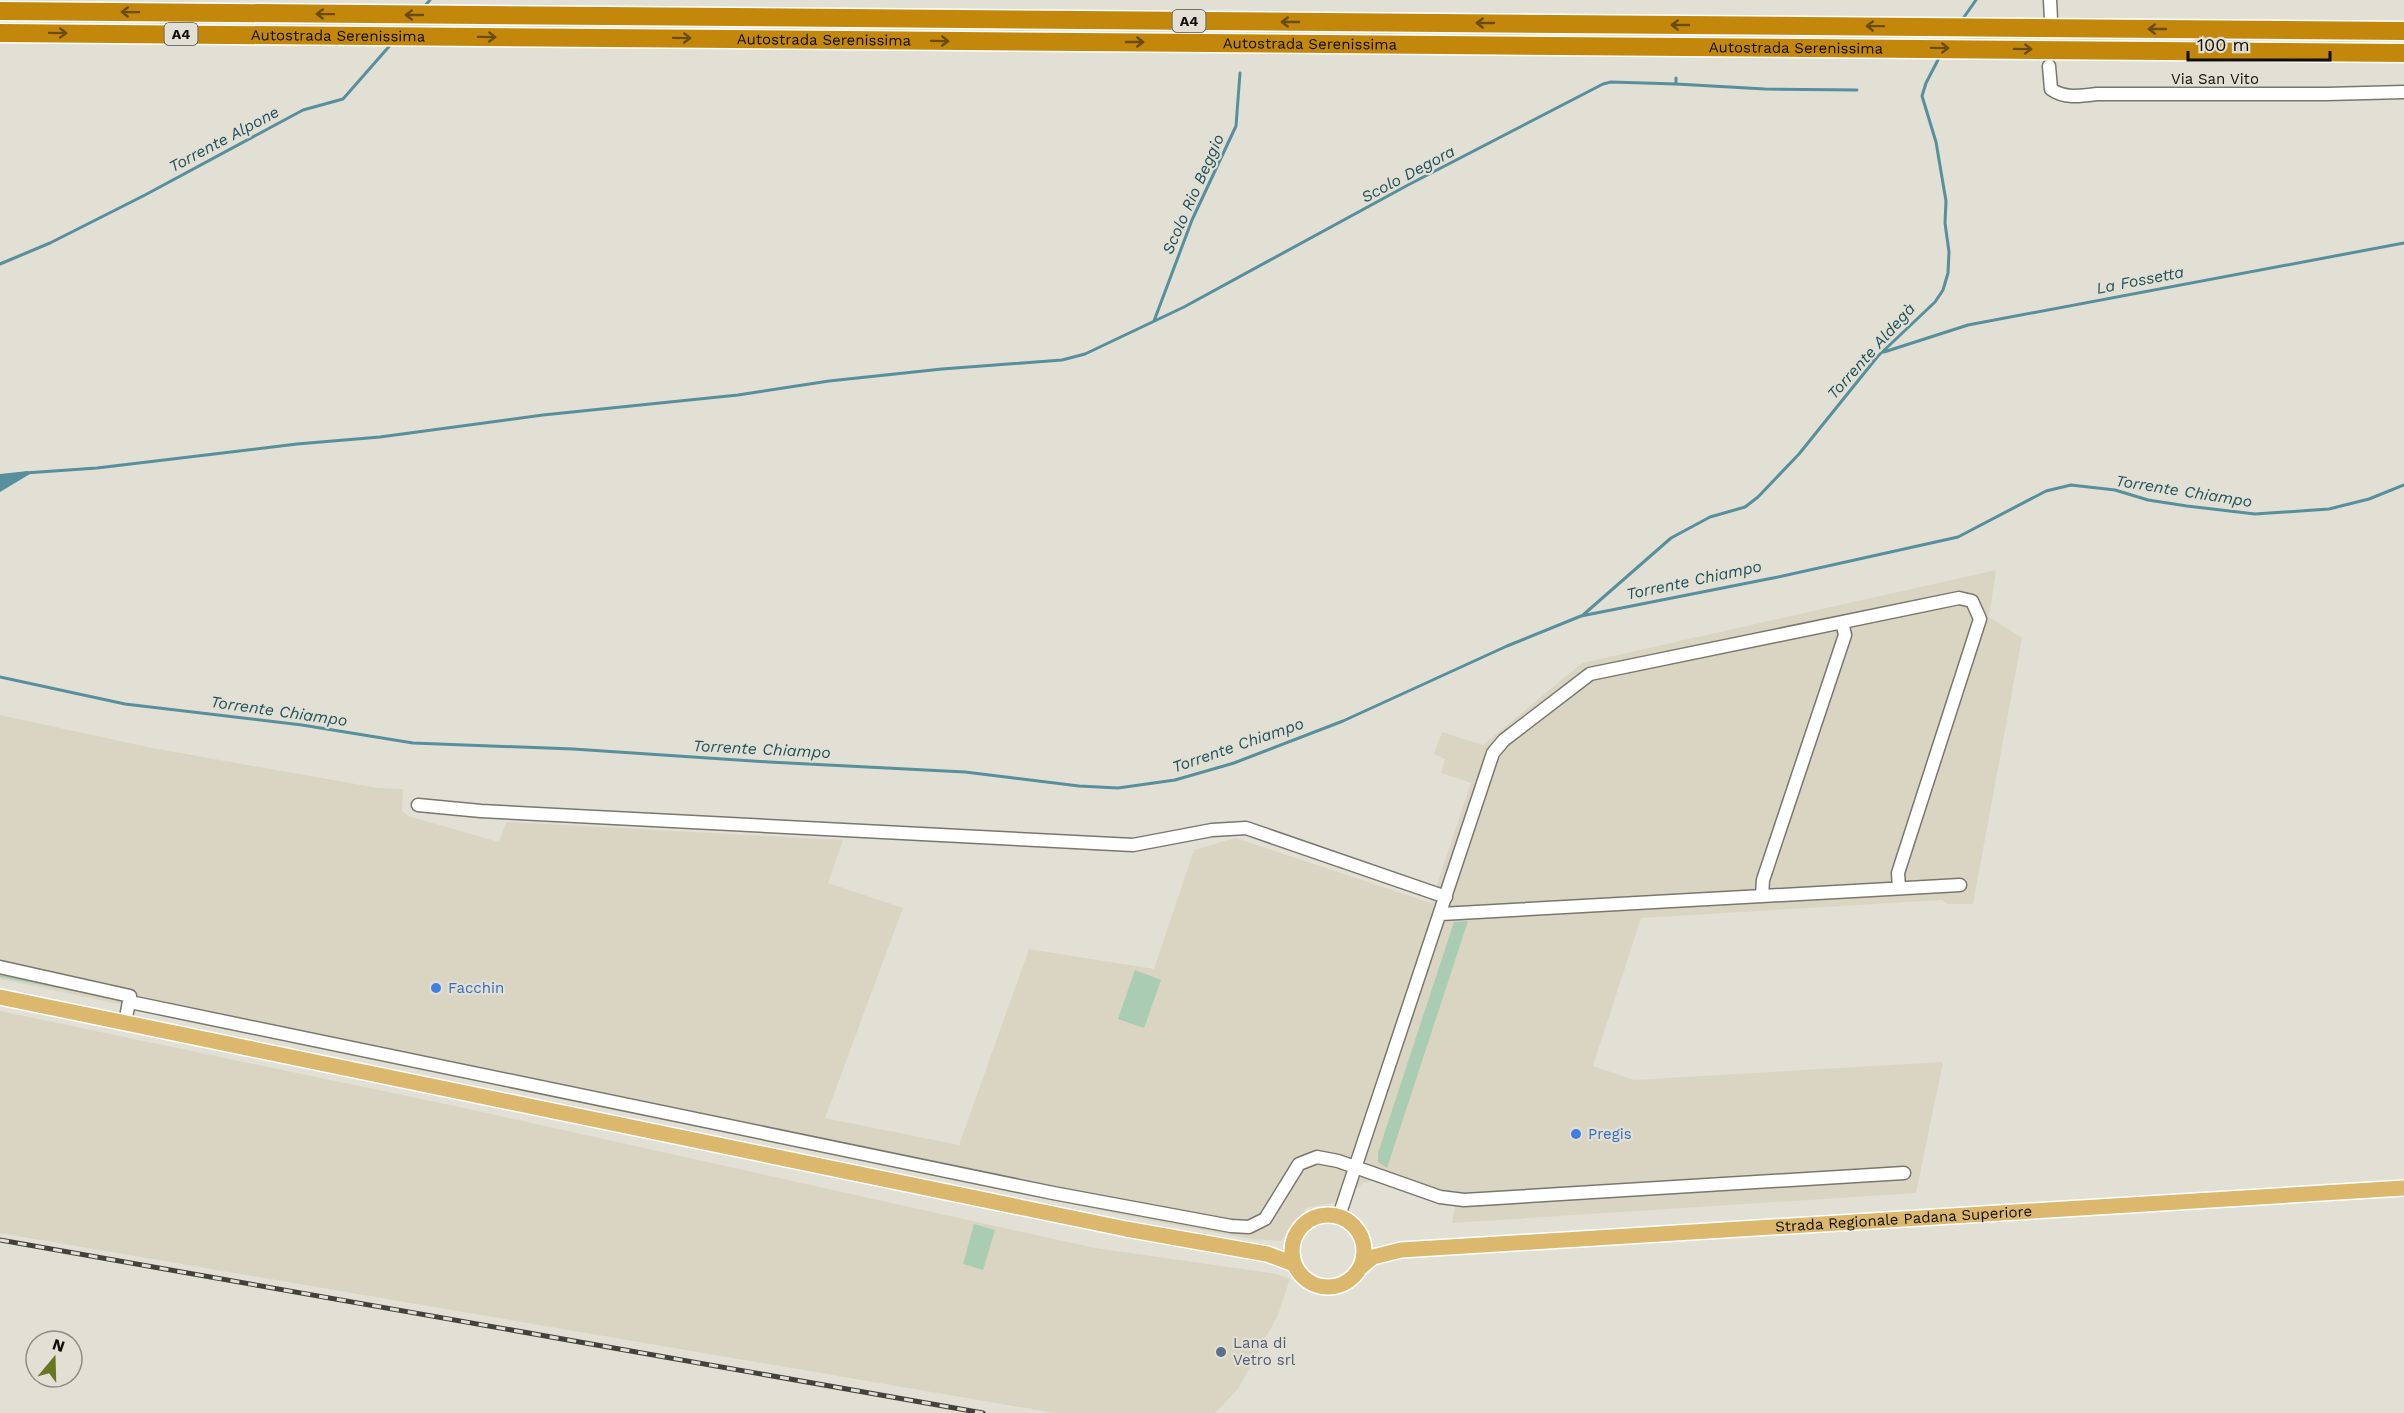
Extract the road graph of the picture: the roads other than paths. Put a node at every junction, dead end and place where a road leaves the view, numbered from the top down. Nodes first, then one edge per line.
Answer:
1 (2050, 0) edge
2 (0, 11) edge
3 (2051, 19) dead end
4 (2404, 31) edge
5 (0, 33) edge
6 (2404, 53) edge
7 (2049, 66) dead end
8 (2404, 92) edge
9 (1842, 622) junction
10 (418, 805) dead end
11 (1960, 885) dead end
12 (1899, 888) junction
13 (1762, 895) junction
14 (1446, 897) junction
15 (1440, 914) junction
16 (0, 968) edge
17 (0, 997) edge
18 (130, 1002) junction
19 (126, 1023) junction
20 (1356, 1167) junction
21 (1904, 1173) dead end
22 (2404, 1188) edge
23 (1339, 1216) junction
24 (1360, 1233) junction
25 (1293, 1240) junction
26 (1238, 1249) junction
27 (1401, 1250) junction
28 (1294, 1264) junction
29 (1360, 1267) junction

1 - 3 street
4 -> 2 highway, Autostrada Serenissima / A4
5 -> 6 highway, Autostrada Serenissima / A4
7 - 8 street, Via San Vito
9 - 12 street
9 - 13 street
9 - 14 street
10 - 14 street
11 - 12 street
12 - 13 street
13 - 15 street
14 - 15 street
15 - 20 street
16 - 18 street
17 - 19 main road
18 - 19 street
18 - 20 street
19 - 26 main road
20 - 21 street
20 - 23 street
22 - 27 main road, Strada Regionale Padana Superiore
23 - 24 main road
23 - 25 main road
24 - 27 main road, Strada Regionale Padana Superiore
24 - 29 main road
25 - 26 main road
25 - 28 main road
26 - 28 main road
27 - 29 main road, Strada Regionale Padana Superiore
28 - 29 main road

